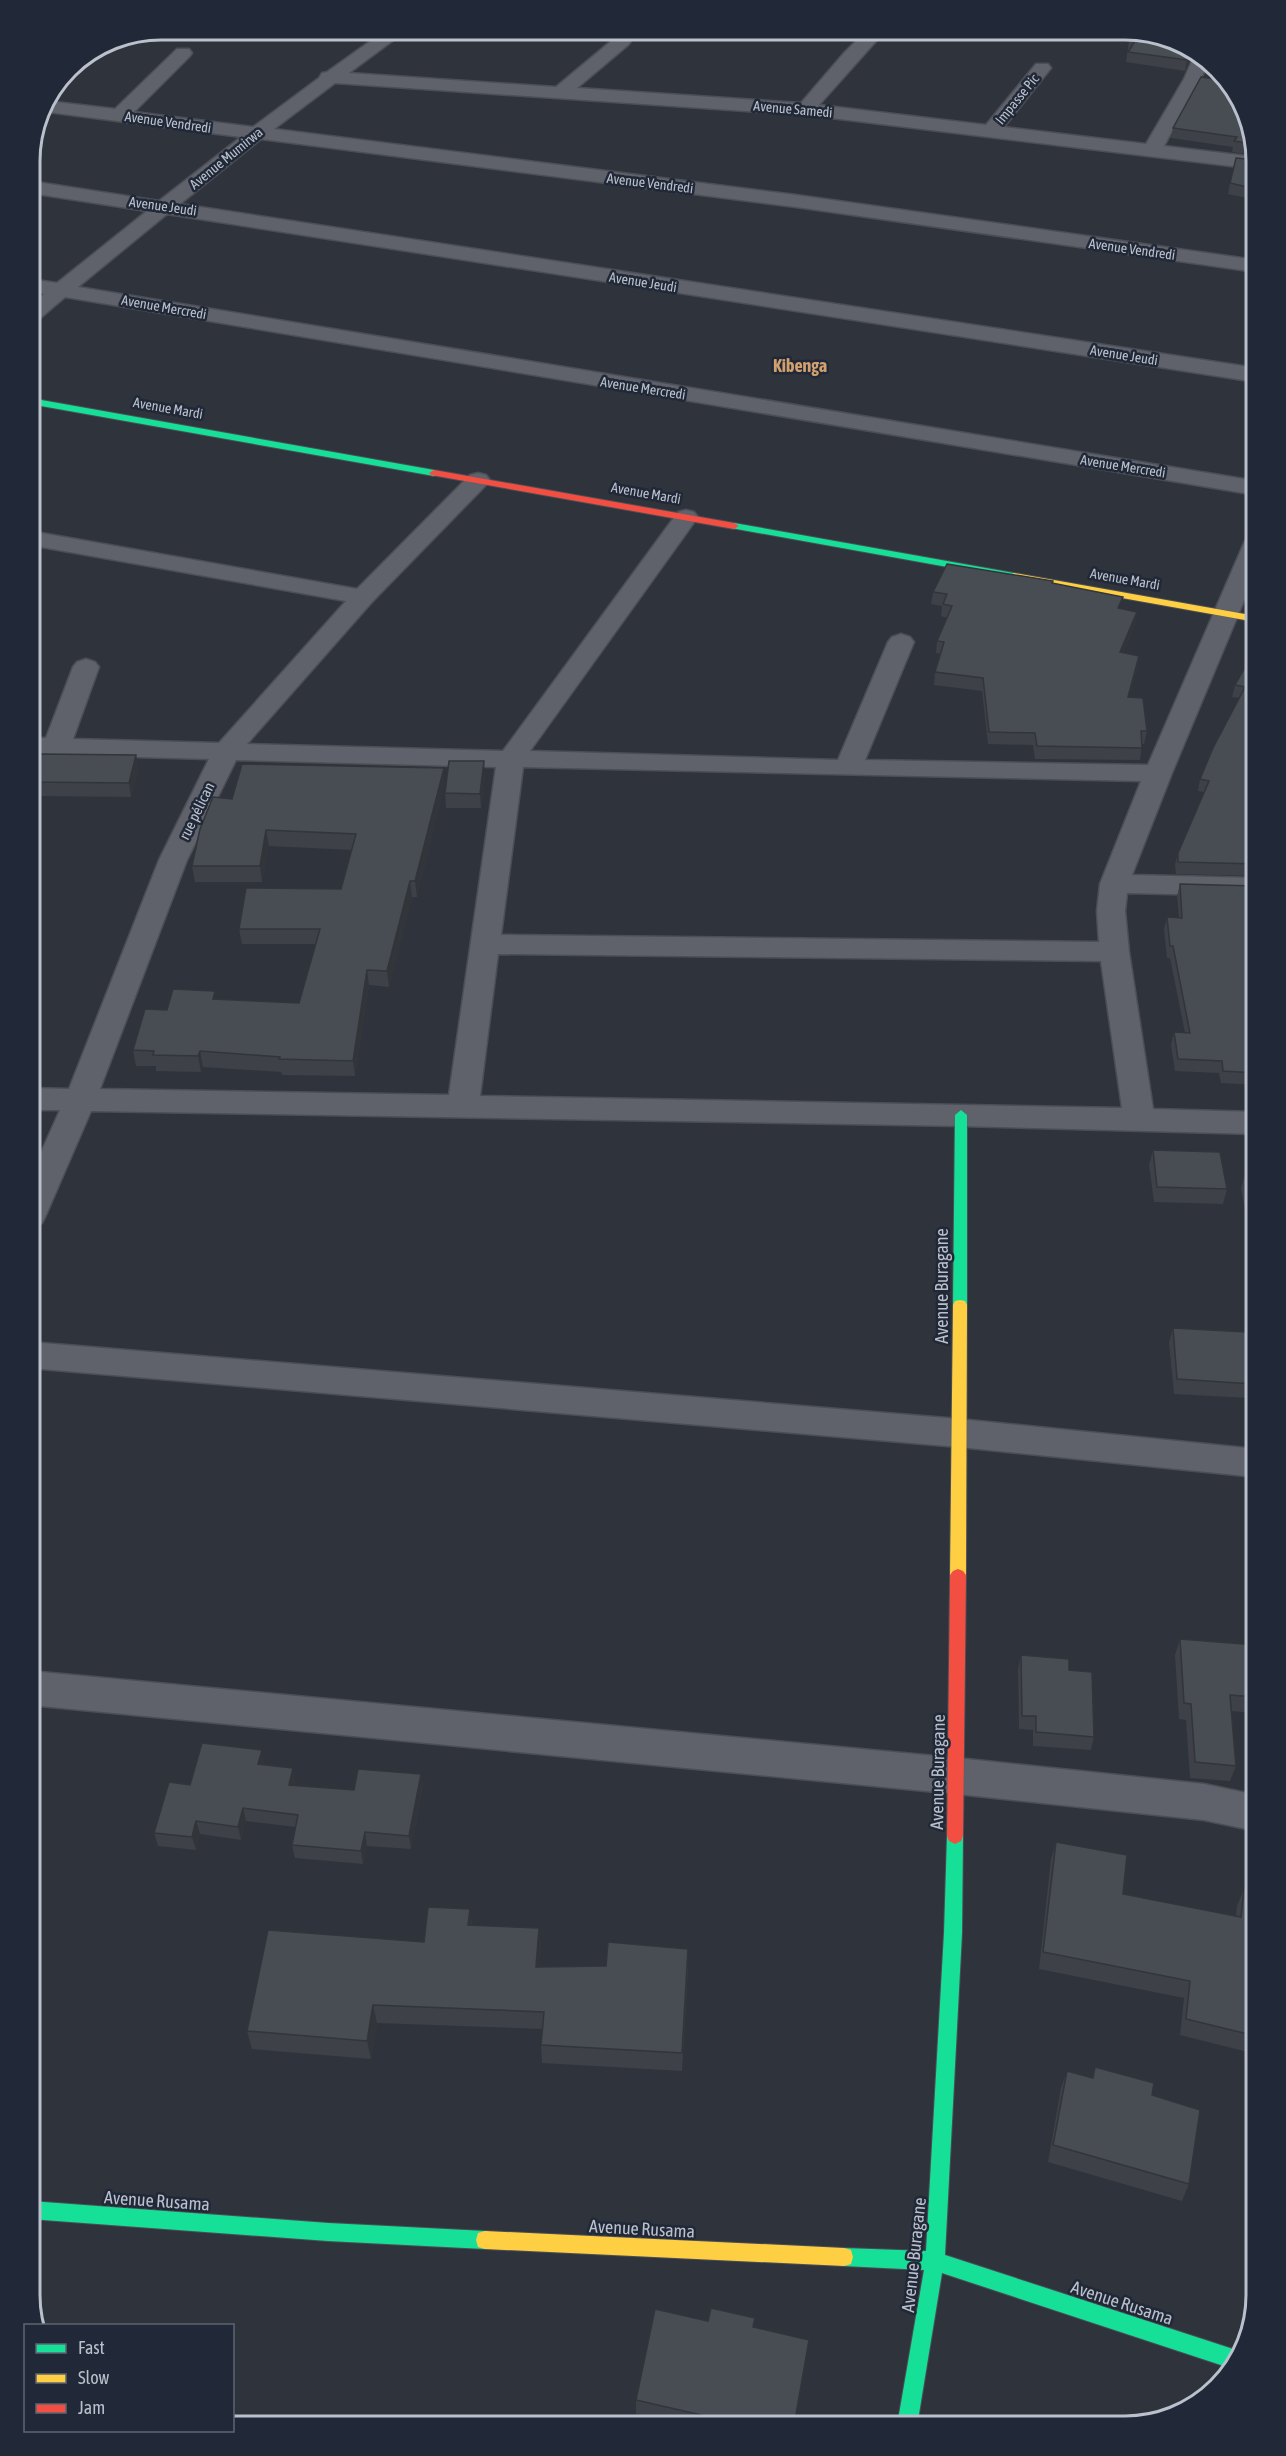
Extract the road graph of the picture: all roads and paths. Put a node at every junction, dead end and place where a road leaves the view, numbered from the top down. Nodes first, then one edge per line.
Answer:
1 (383, 40) edge
2 (866, 41) edge
3 (622, 42) dead end
4 (183, 53) dead end
5 (1199, 66) edge
6 (1042, 68) dead end
7 (328, 77) junction
8 (1193, 79) junction
9 (1215, 82) edge
10 (560, 93) junction
11 (53, 107) edge
12 (806, 109) junction
13 (119, 116) junction
14 (992, 130) junction
15 (255, 134) junction
16 (1152, 150) junction
17 (1246, 163) edge
18 (41, 190) edge
19 (166, 207) junction
20 (1246, 265) edge
21 (41, 287) edge
22 (62, 290) junction
23 (41, 306) edge
24 (1246, 373) edge
25 (41, 402) edge
26 (478, 480) junction
27 (1246, 486) edge
28 (686, 517) junction
29 (41, 540) edge
30 (1246, 566) edge
31 (363, 597) junction
32 (1225, 613) junction
33 (1246, 617) edge
34 (901, 642) dead end
35 (86, 667) dead end
36 (43, 746) edge
37 (227, 750) junction
38 (510, 760) junction
39 (848, 768) junction
40 (1158, 773) junction
41 (1114, 884) junction
42 (1246, 887) edge
43 (485, 944) junction
44 (1114, 952) junction
45 (41, 1099) edge
46 (80, 1100) junction
47 (463, 1105) junction
48 (961, 1115) junction
49 (1139, 1119) junction
50 (1246, 1123) edge
51 (41, 1191) edge
52 (40, 1357) edge
53 (959, 1433) junction
54 (1246, 1462) edge
55 (40, 1689) edge
56 (957, 1776) junction
57 (1246, 1811) edge
58 (40, 2211) edge
59 (935, 2260) junction
60 (1228, 2357) edge
61 (909, 2416) edge

1 - 7 street, Avenue Mumirwa
2 - 12 street
3 - 10 street
4 - 13 street
5 - 8 street
6 - 14 street, Impasse Pic
7 - 10 street, Avenue Samedi
7 - 15 street, Avenue Mumirwa
8 - 9 street
8 - 16 street
10 - 12 street, Avenue Samedi
11 - 13 street, Avenue Vendredi
12 - 14 street, Avenue Samedi
13 - 15 street, Avenue Vendredi
14 - 16 street, Avenue Samedi
15 - 19 street, Avenue Mumirwa
15 - 20 street, Avenue Vendredi
16 - 17 street, Avenue Samedi
18 - 19 street, Avenue Jeudi
19 - 22 street, Avenue Mumirwa
19 - 24 street, Avenue Jeudi
21 - 22 street, Avenue Mercredi
22 - 23 street, Avenue Mumirwa
22 - 27 street, Avenue Mercredi
25 - 26 street, Avenue Mardi
26 - 28 street, Avenue Mardi
26 - 31 street, rue pélican
28 - 32 street, Avenue Mardi
28 - 38 street
29 - 31 street
30 - 32 street
31 - 37 street, rue pélican
32 - 33 street, Avenue Mardi
32 - 40 street
34 - 39 street
35 - 36 street
36 - 37 street
37 - 38 street
37 - 46 street, rue pélican
38 - 39 street
38 - 43 street
39 - 40 street
40 - 41 street
41 - 42 street
41 - 44 street
43 - 44 street
43 - 47 street
44 - 49 street
45 - 46 street
46 - 47 street
46 - 51 street, rue pélican
47 - 48 street
48 - 49 street
48 - 53 street, Avenue Buragane
49 - 50 street
52 - 53 street
53 - 54 street
53 - 56 street, Avenue Buragane
55 - 56 street
56 - 57 street
56 - 59 street, Avenue Buragane
58 - 59 street, Avenue Rusama
59 - 60 street, Avenue Rusama
59 - 61 street, Avenue Buragane

